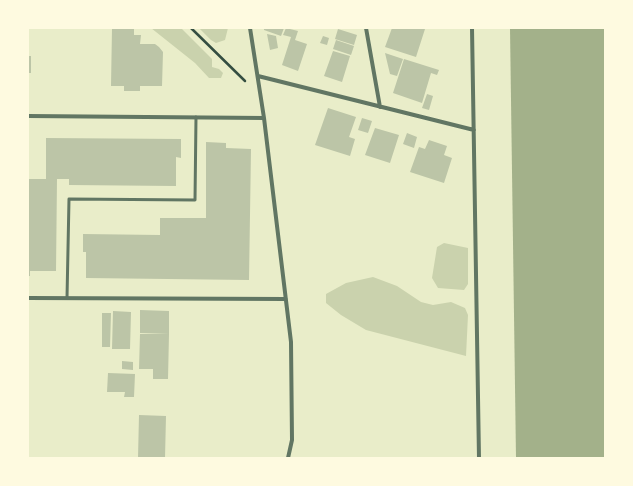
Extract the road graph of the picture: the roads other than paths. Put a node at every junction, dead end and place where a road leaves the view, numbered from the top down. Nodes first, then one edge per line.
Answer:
1 (250, 28) edge
2 (366, 28) edge
3 (472, 28) edge
4 (258, 76) junction
5 (380, 107) junction
6 (28, 116) edge
7 (196, 117) junction
8 (264, 118) junction
9 (474, 130) junction
10 (28, 298) edge
11 (68, 298) junction
12 (286, 299) junction
13 (288, 458) edge
14 (479, 458) edge

1 - 4 street
2 - 5 street
3 - 9 street
4 - 5 street
4 - 8 street
5 - 9 street
6 - 7 street
7 - 8 street
7 - 11 lane
8 - 12 street
9 - 14 street
10 - 11 street
11 - 12 street
12 - 13 street

